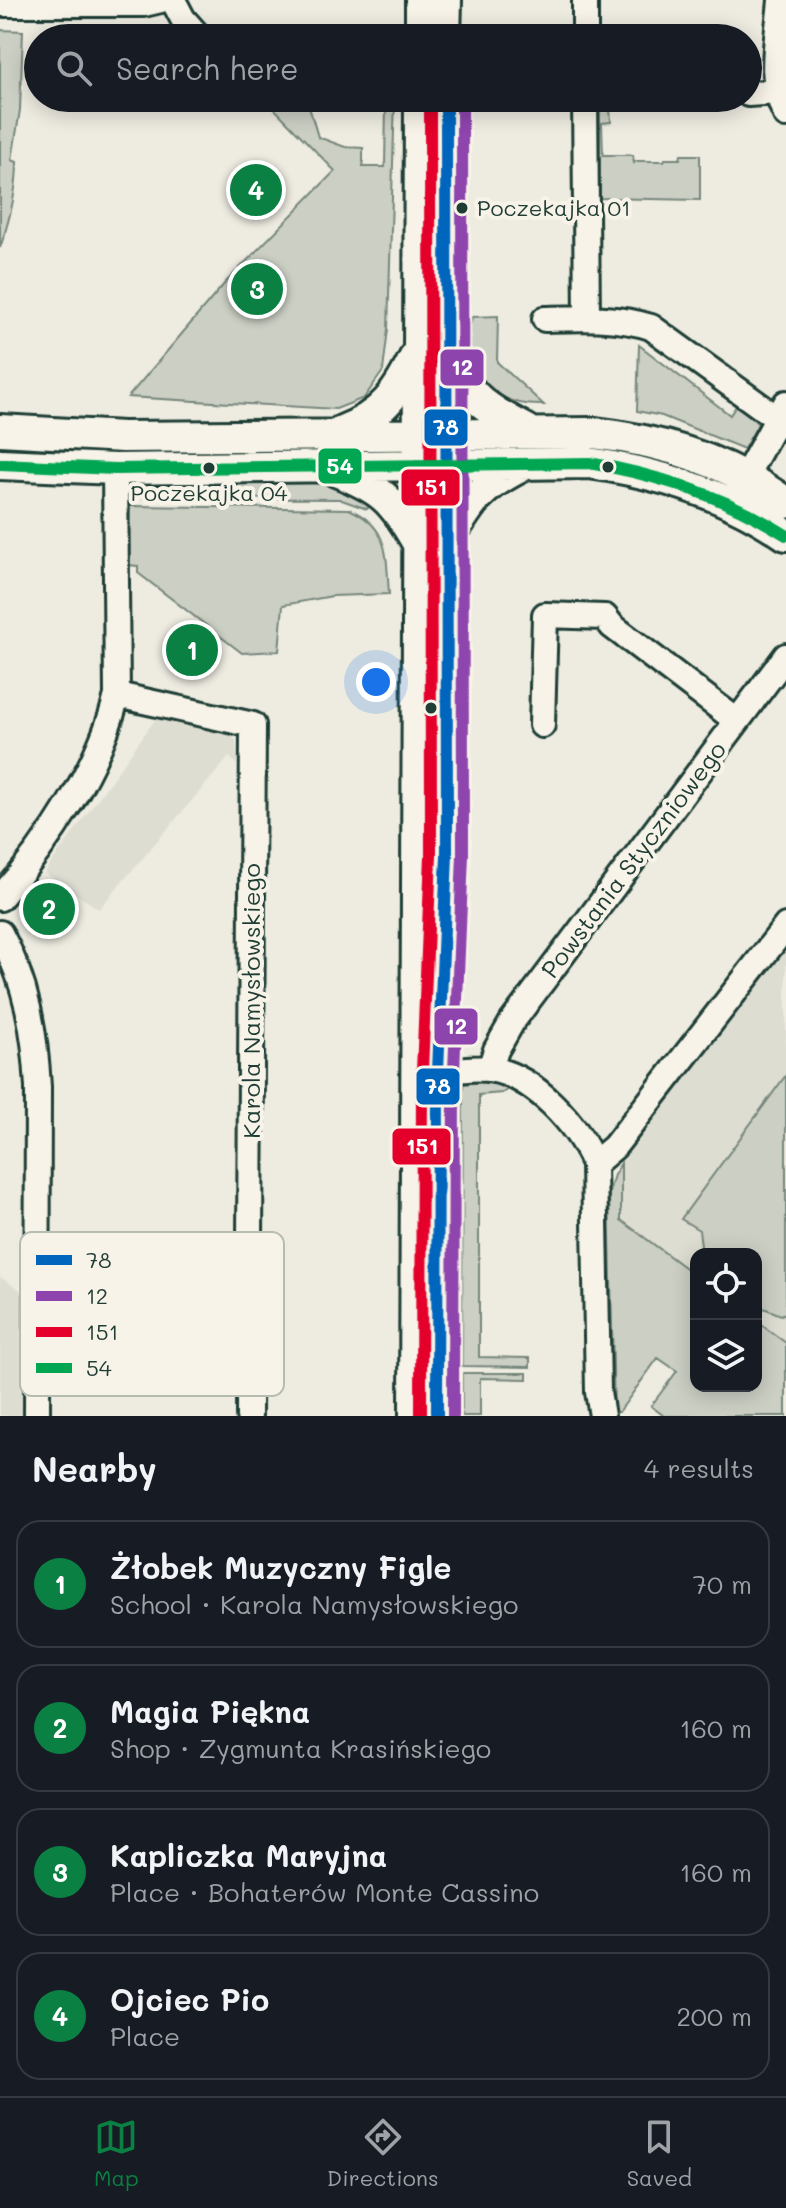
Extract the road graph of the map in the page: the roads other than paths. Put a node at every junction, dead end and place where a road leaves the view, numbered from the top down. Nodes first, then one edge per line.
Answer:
1 (161, 0) edge
2 (173, 0) edge
3 (421, 0) edge
4 (446, 0) edge
5 (585, 0) edge
6 (0, 4) edge
7 (783, 4) edge
8 (188, 24) edge
9 (421, 24) edge
10 (445, 24) edge
11 (585, 24) edge
12 (762, 98) edge
13 (782, 104) edge
14 (421, 112) edge
15 (445, 112) edge
16 (585, 112) edge
17 (587, 318) junction
18 (545, 319) dead end
19 (432, 353) junction
20 (782, 411) edge
21 (0, 430) edge
22 (530, 432) junction
23 (418, 433) junction
24 (448, 433) junction
25 (330, 436) junction
26 (448, 463) junction
27 (527, 463) junction
28 (0, 464) edge
29 (417, 464) junction
30 (327, 467) junction
31 (115, 469) junction
32 (746, 477) junction
33 (731, 503) junction
34 (786, 503) edge
35 (786, 535) edge
36 (448, 540) junction
37 (418, 544) junction
38 (786, 656) edge
39 (117, 695) junction
40 (737, 721) junction
41 (542, 725) dead end
42 (0, 898) edge
43 (786, 926) edge
44 (0, 933) edge
45 (490, 1069) junction
46 (438, 1071) junction
47 (594, 1164) junction
48 (38, 1232) edge
49 (250, 1232) edge
50 (37, 1396) edge
51 (249, 1396) edge
52 (37, 1416) edge
53 (249, 1416) edge
54 (415, 1416) edge
55 (437, 1416) edge
56 (602, 1416) edge

1 - 6 street
2 - 8 street
3 - 9 main road
4 - 10 main road
5 - 11 street
7 - 13 street
12 - 13 street
14 - 19 main road
15 - 19 main road
16 - 17 street
17 - 18 street
17 - 20 street
19 - 22 main road
19 - 23 main road
19 - 24 main road
19 - 25 main road
20 - 32 street
21 - 25 main road
22 - 24 main road
22 - 32 main road
23 - 24 main road
23 - 25 main road
23 - 29 main road
24 - 26 main road
26 - 27 main road
26 - 29 main road
26 - 36 main road
27 - 33 main road
27 - 36 main road
28 - 31 main road
29 - 30 main road
29 - 37 main road
30 - 31 main road
30 - 37 main road
31 - 39 street
32 - 33 street
32 - 34 main road
33 - 35 main road
36 - 46 main road
37 - 54 main road
38 - 40 street, Powstania Styczniowego
39 - 42 street
39 - 49 street, Karola Namysłowskiego
40 - 41 street
40 - 45 street, Powstania Styczniowego
43 - 47 street
44 - 48 street
45 - 46 street
45 - 47 street
46 - 55 main road
47 - 56 street
50 - 52 street
51 - 53 street, Karola Namysłowskiego

